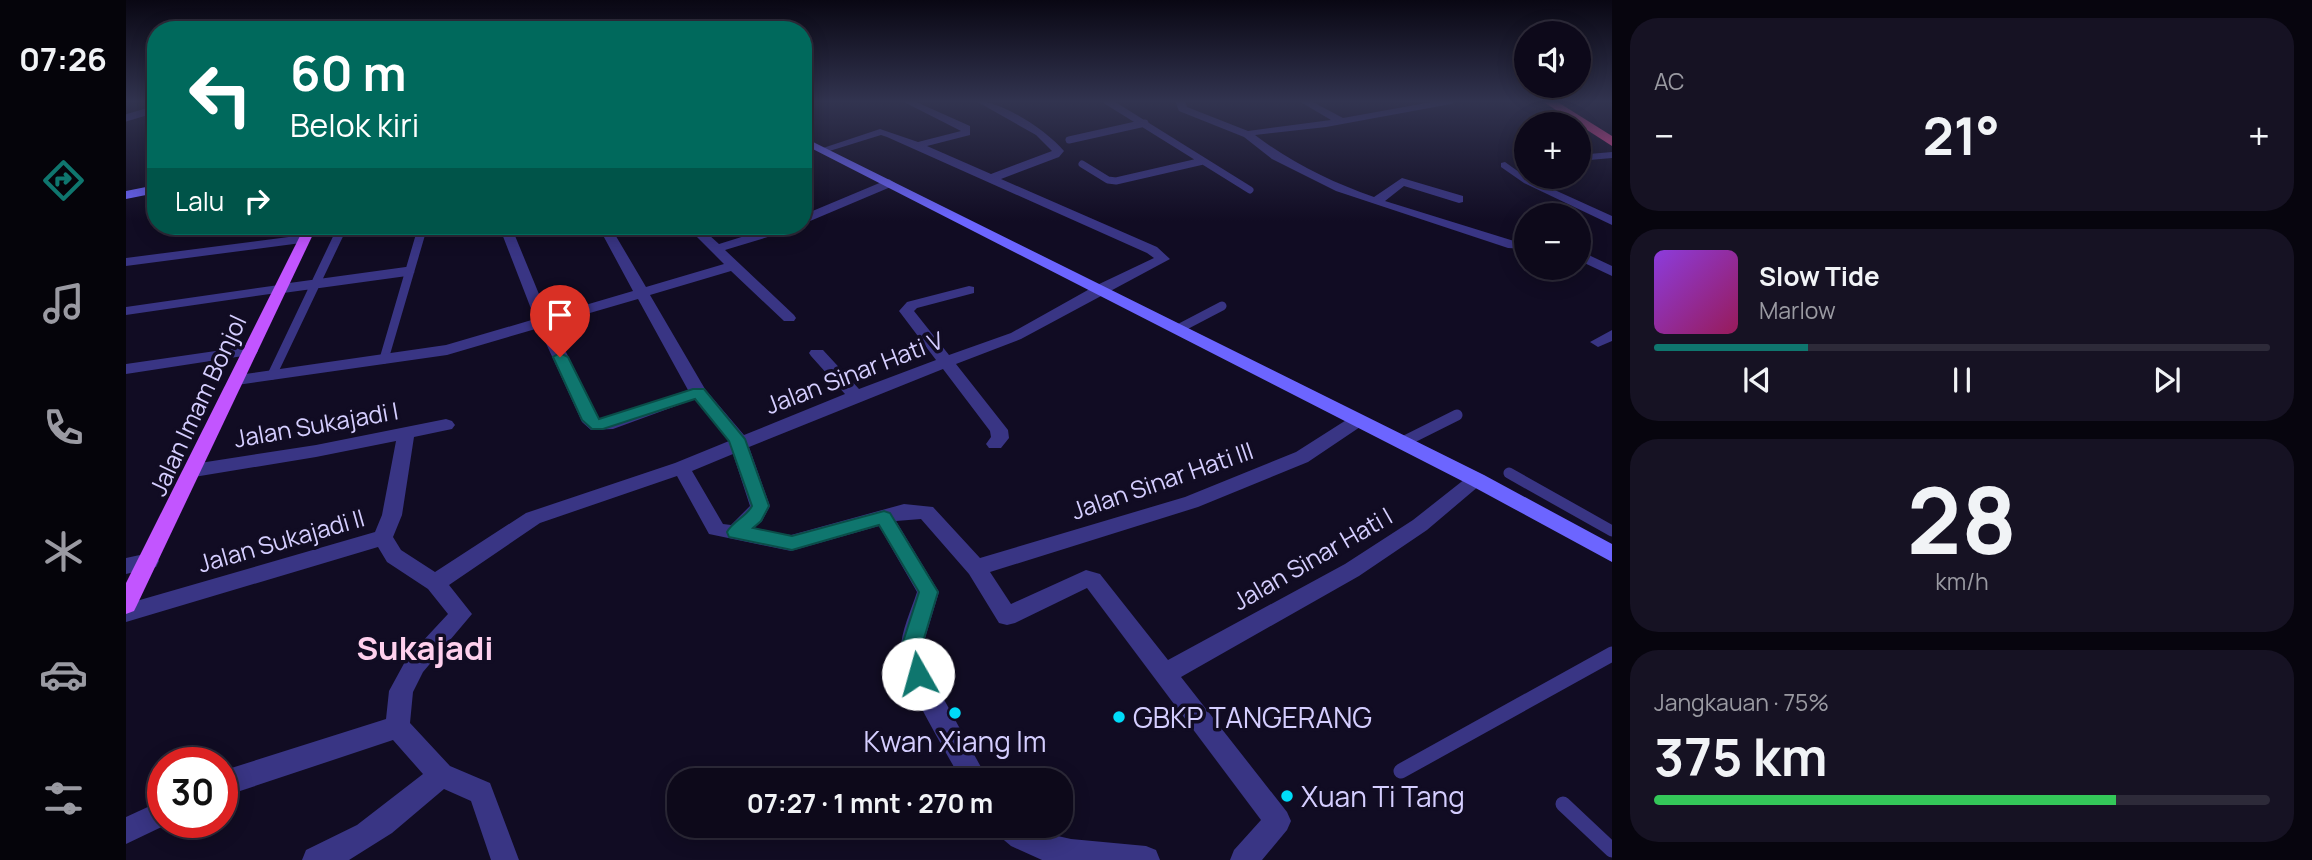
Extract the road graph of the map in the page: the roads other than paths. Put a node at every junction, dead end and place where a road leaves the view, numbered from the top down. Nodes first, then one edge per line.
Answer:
1 (851, 141) edge
2 (905, 141) edge
3 (935, 141) edge
4 (1048, 141) edge
5 (1173, 141) edge
6 (1255, 141) edge
7 (1595, 141) edge
8 (812, 144) edge
9 (916, 146) junction
10 (823, 150) junction
11 (1612, 153) edge
12 (1591, 156) edge
13 (1203, 161) junction
14 (1082, 164) dead end
15 (1505, 165) dead end
16 (989, 179) junction
17 (888, 183) junction
18 (1250, 190) dead end
19 (147, 191) edge
20 (126, 195) edge
21 (1459, 199) dead end
22 (1377, 201) junction
23 (812, 216) edge
24 (1612, 221) edge
25 (289, 235) edge
26 (306, 235) edge
27 (339, 235) edge
28 (420, 235) edge
29 (509, 235) edge
30 (609, 235) edge
31 (701, 235) edge
32 (760, 235) edge
33 (1514, 245) edge
34 (716, 249) junction
35 (1591, 260) edge
36 (126, 262) edge
37 (733, 266) junction
38 (1608, 267) edge
39 (410, 271) junction
40 (315, 285) junction
41 (279, 289) junction
42 (1100, 289) junction
43 (969, 290) dead end
44 (643, 293) junction
45 (1222, 306) dead end
46 (126, 311) edge
47 (789, 318) dead end
48 (543, 321) junction
49 (1178, 329) junction
50 (250, 351) junction
51 (817, 353) dead end
52 (384, 359) junction
53 (947, 363) junction
54 (126, 369) edge
55 (272, 375) junction
56 (237, 380) junction
57 (698, 393) junction
58 (856, 396) junction
59 (1457, 415) dead end
60 (1357, 421) junction
61 (446, 425) dead end
62 (406, 433) junction
63 (737, 443) junction
64 (1401, 443) junction
65 (995, 444) dead end
66 (681, 468) junction
67 (194, 471) junction
68 (1509, 473) dead end
69 (1477, 480) junction
70 (884, 517) junction
71 (1612, 531) edge
72 (736, 532) junction
73 (383, 538) junction
74 (1612, 554) edge
75 (149, 561) junction
76 (126, 566) edge
77 (976, 568) junction
78 (435, 583) junction
79 (126, 605) edge
80 (126, 612) edge
81 (1612, 654) edge
82 (1167, 673) junction
83 (397, 727) junction
84 (969, 768) edge
85 (1401, 771) dead end
86 (441, 775) junction
87 (238, 779) edge
88 (1563, 804) dead end
89 (147, 821) edge
90 (126, 831) edge
91 (1016, 838) edge
92 (1612, 850) edge
93 (316, 860) edge
94 (505, 860) edge
95 (1146, 860) edge
96 (1244, 860) edge

1 - 10 street
2 - 9 street
3 - 9 street
4 - 16 street
5 - 13 lane
6 - 22 street
7 - 11 highway
8 - 10 street
9 - 16 street
10 - 17 street
11 - 12 street
13 - 14 lane
13 - 18 lane
15 - 24 street
16 - 42 street, Jalan Sinar Hati V
17 - 23 street
17 - 42 street
19 - 20 street
21 - 22 street
22 - 33 street
25 - 36 street
26 - 41 main road, Jalan Imam Bonjol
27 - 40 lane
28 - 39 lane
29 - 48 street
30 - 44 street
31 - 34 street
32 - 34 street
34 - 37 street
35 - 38 street
37 - 44 street
37 - 47 street
39 - 40 lane
39 - 52 lane
40 - 41 lane
40 - 55 lane
41 - 46 street
41 - 50 main road, Jalan Imam Bonjol
42 - 49 street
42 - 53 street, Jalan Sinar Hati V
43 - 53 street
44 - 48 street
44 - 57 street
45 - 49 lane
48 - 52 street
48 - 57 street
49 - 60 street
50 - 54 street
50 - 56 main road, Jalan Imam Bonjol
51 - 58 street
52 - 55 street
53 - 58 street, Jalan Sinar Hati V
53 - 65 street
55 - 56 street
56 - 67 main road, Jalan Imam Bonjol
57 - 63 street
58 - 63 street, Jalan Sinar Hati V
59 - 64 lane
60 - 64 street
60 - 77 street, Jalan Sinar Hati III
61 - 62 street, Jalan Sukajadi I
62 - 67 street, Jalan Sukajadi I
62 - 73 street
63 - 66 street, Jalan Sinar Hati V
63 - 72 street
64 - 69 street
66 - 72 street
66 - 78 street, Jalan Sinar Hati V
67 - 75 main road, Jalan Imam Bonjol
68 - 71 lane
69 - 74 street
69 - 82 street, Jalan Sinar Hati I
70 - 72 street
70 - 77 street
70 - 84 street
73 - 78 street, Jalan Sukajadi II
73 - 80 street, Jalan Sukajadi II
75 - 76 street
75 - 79 main road, Jalan Imam Bonjol
77 - 82 street
78 - 83 street, Jalan Sukajadi II
81 - 85 lane
82 - 96 street
83 - 86 street
83 - 87 street
86 - 93 street
86 - 94 street
88 - 92 lane
89 - 90 street
91 - 95 street

